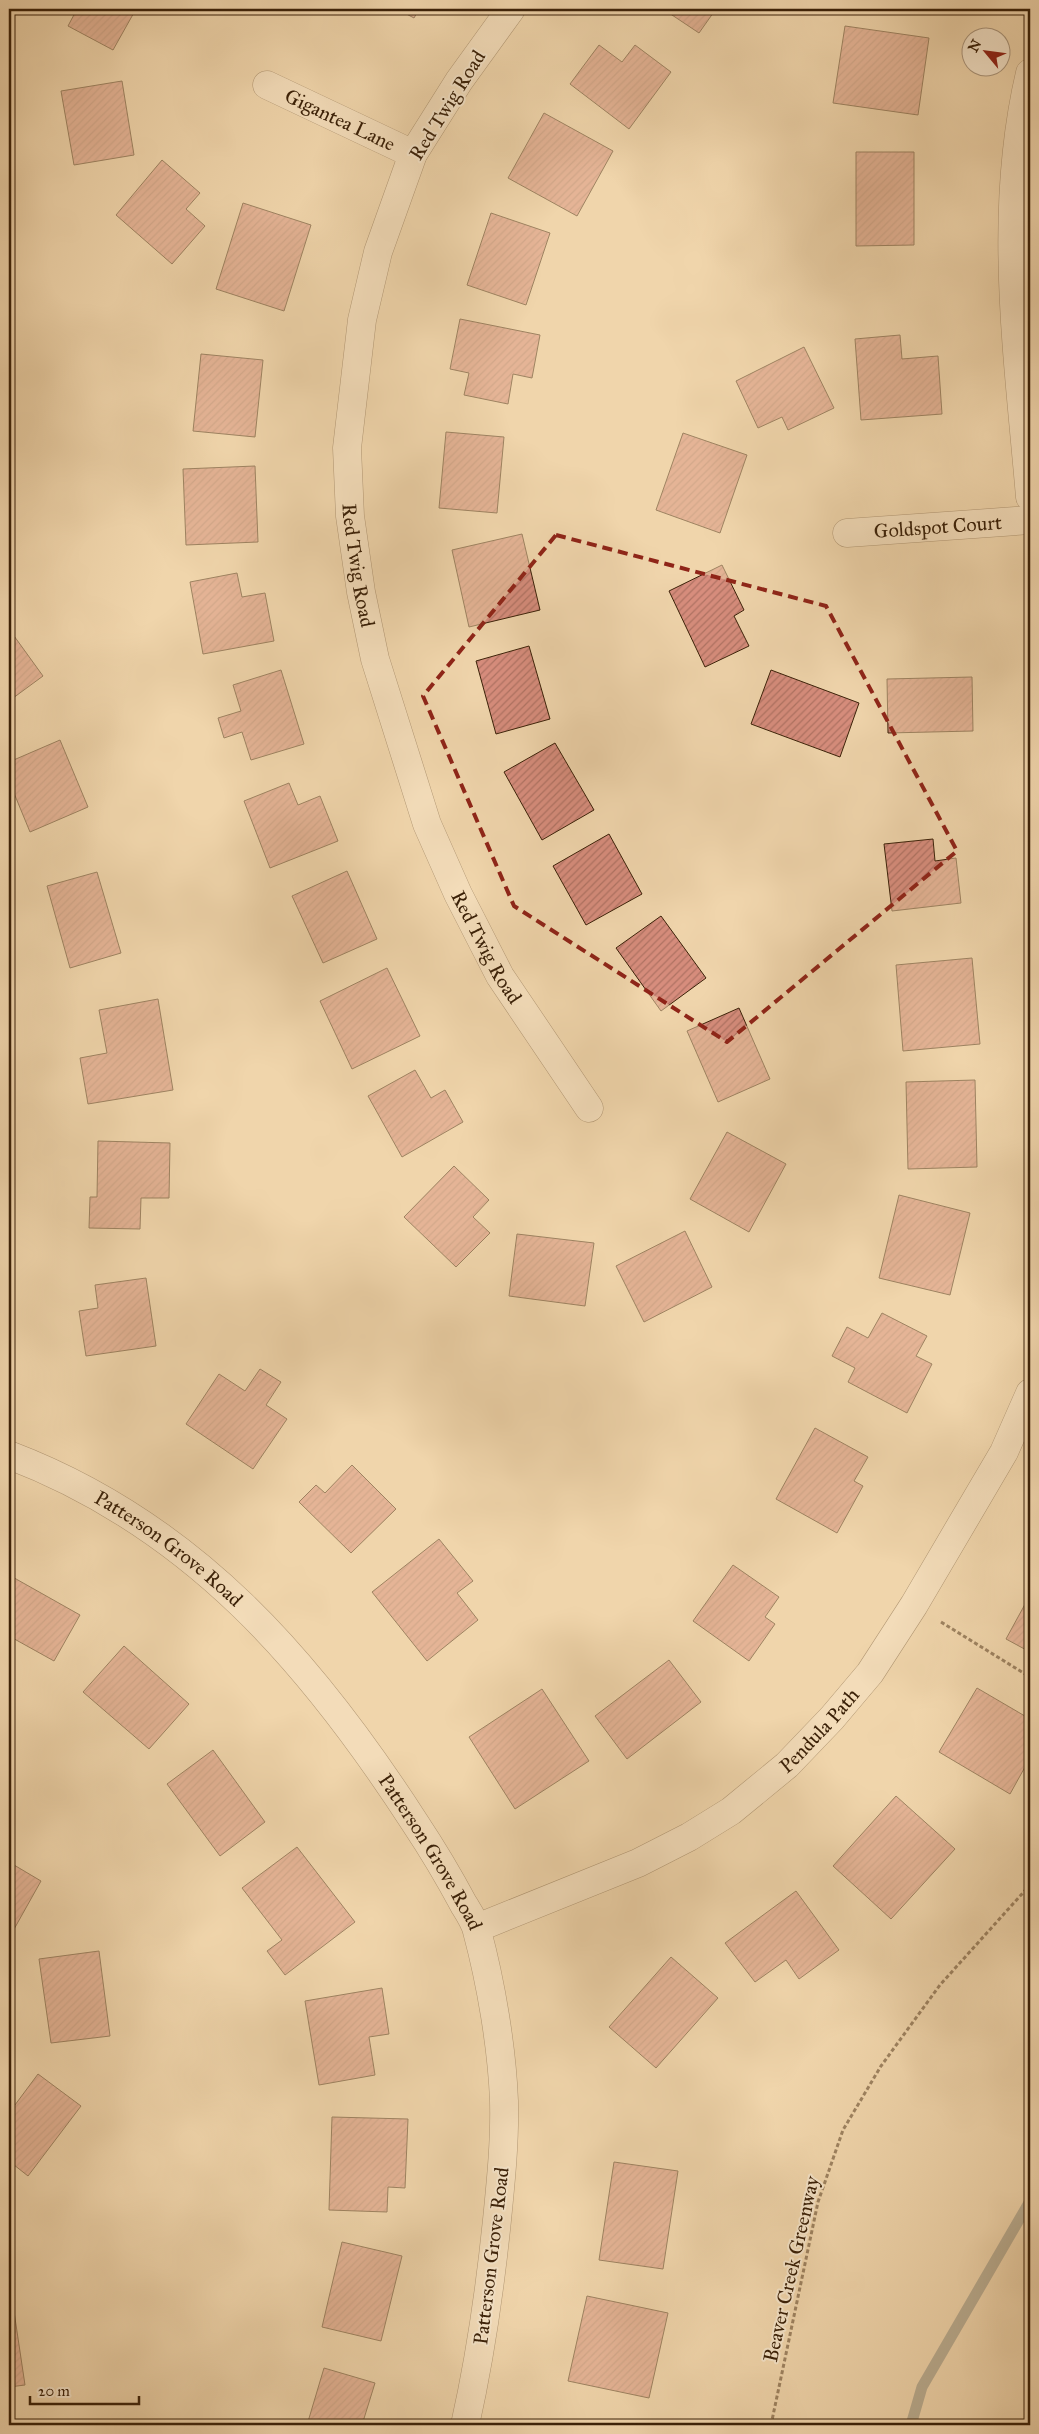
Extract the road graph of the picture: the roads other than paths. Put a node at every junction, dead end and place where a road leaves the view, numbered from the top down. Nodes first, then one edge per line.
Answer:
1 (511, 9) edge
2 (1030, 72) edge
3 (267, 85) dead end
4 (413, 154) junction
5 (1030, 497) edge
6 (1030, 520) edge
7 (847, 533) dead end
8 (589, 1108) dead end
9 (1030, 1393) edge
10 (9, 1455) edge
11 (477, 1928) junction
12 (465, 2425) edge

1 - 4 street, Red Twig Road
2 - 5 street
3 - 4 street, Gigantea Lane
4 - 8 street, Red Twig Road
6 - 7 street, Goldspot Court
9 - 11 street, Pendula Path
10 - 11 street, Patterson Grove Road
11 - 12 street, Patterson Grove Road

